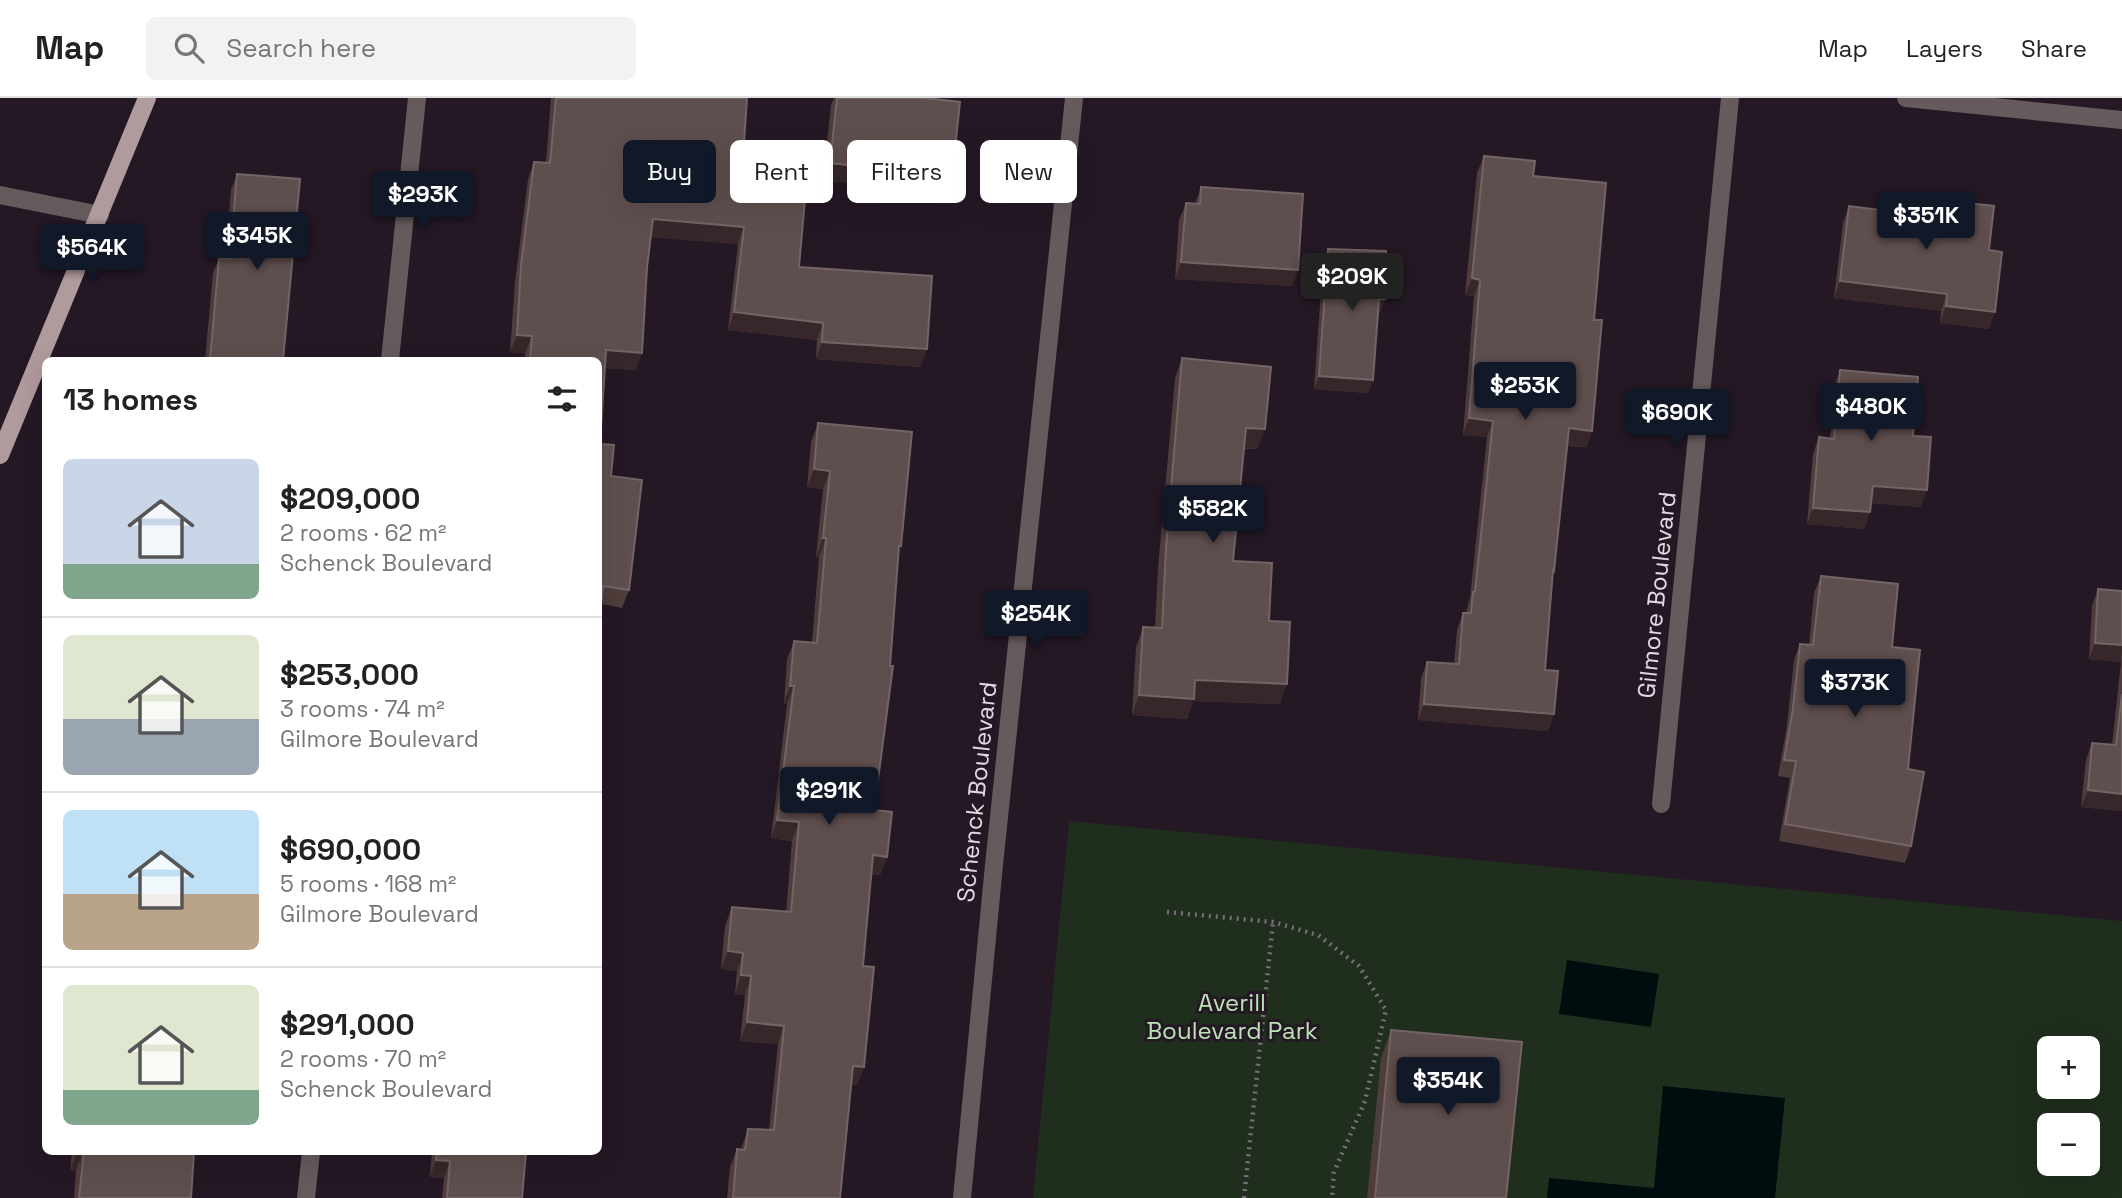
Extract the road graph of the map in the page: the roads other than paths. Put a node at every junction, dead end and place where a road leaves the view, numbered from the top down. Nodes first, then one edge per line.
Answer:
1 (147, 98) edge
2 (416, 98) edge
3 (1074, 98) edge
4 (1730, 98) edge
5 (1906, 98) edge
6 (2122, 120) edge
7 (0, 195) edge
8 (100, 215) junction
9 (390, 357) edge
10 (0, 454) edge
11 (1661, 804) dead end
12 (311, 1155) edge
13 (306, 1198) edge
14 (962, 1198) edge

1 - 8 main road
2 - 9 street
3 - 14 street, Schenck Boulevard
4 - 11 street, Gilmore Boulevard
5 - 6 street
7 - 8 street
8 - 10 main road
12 - 13 street

